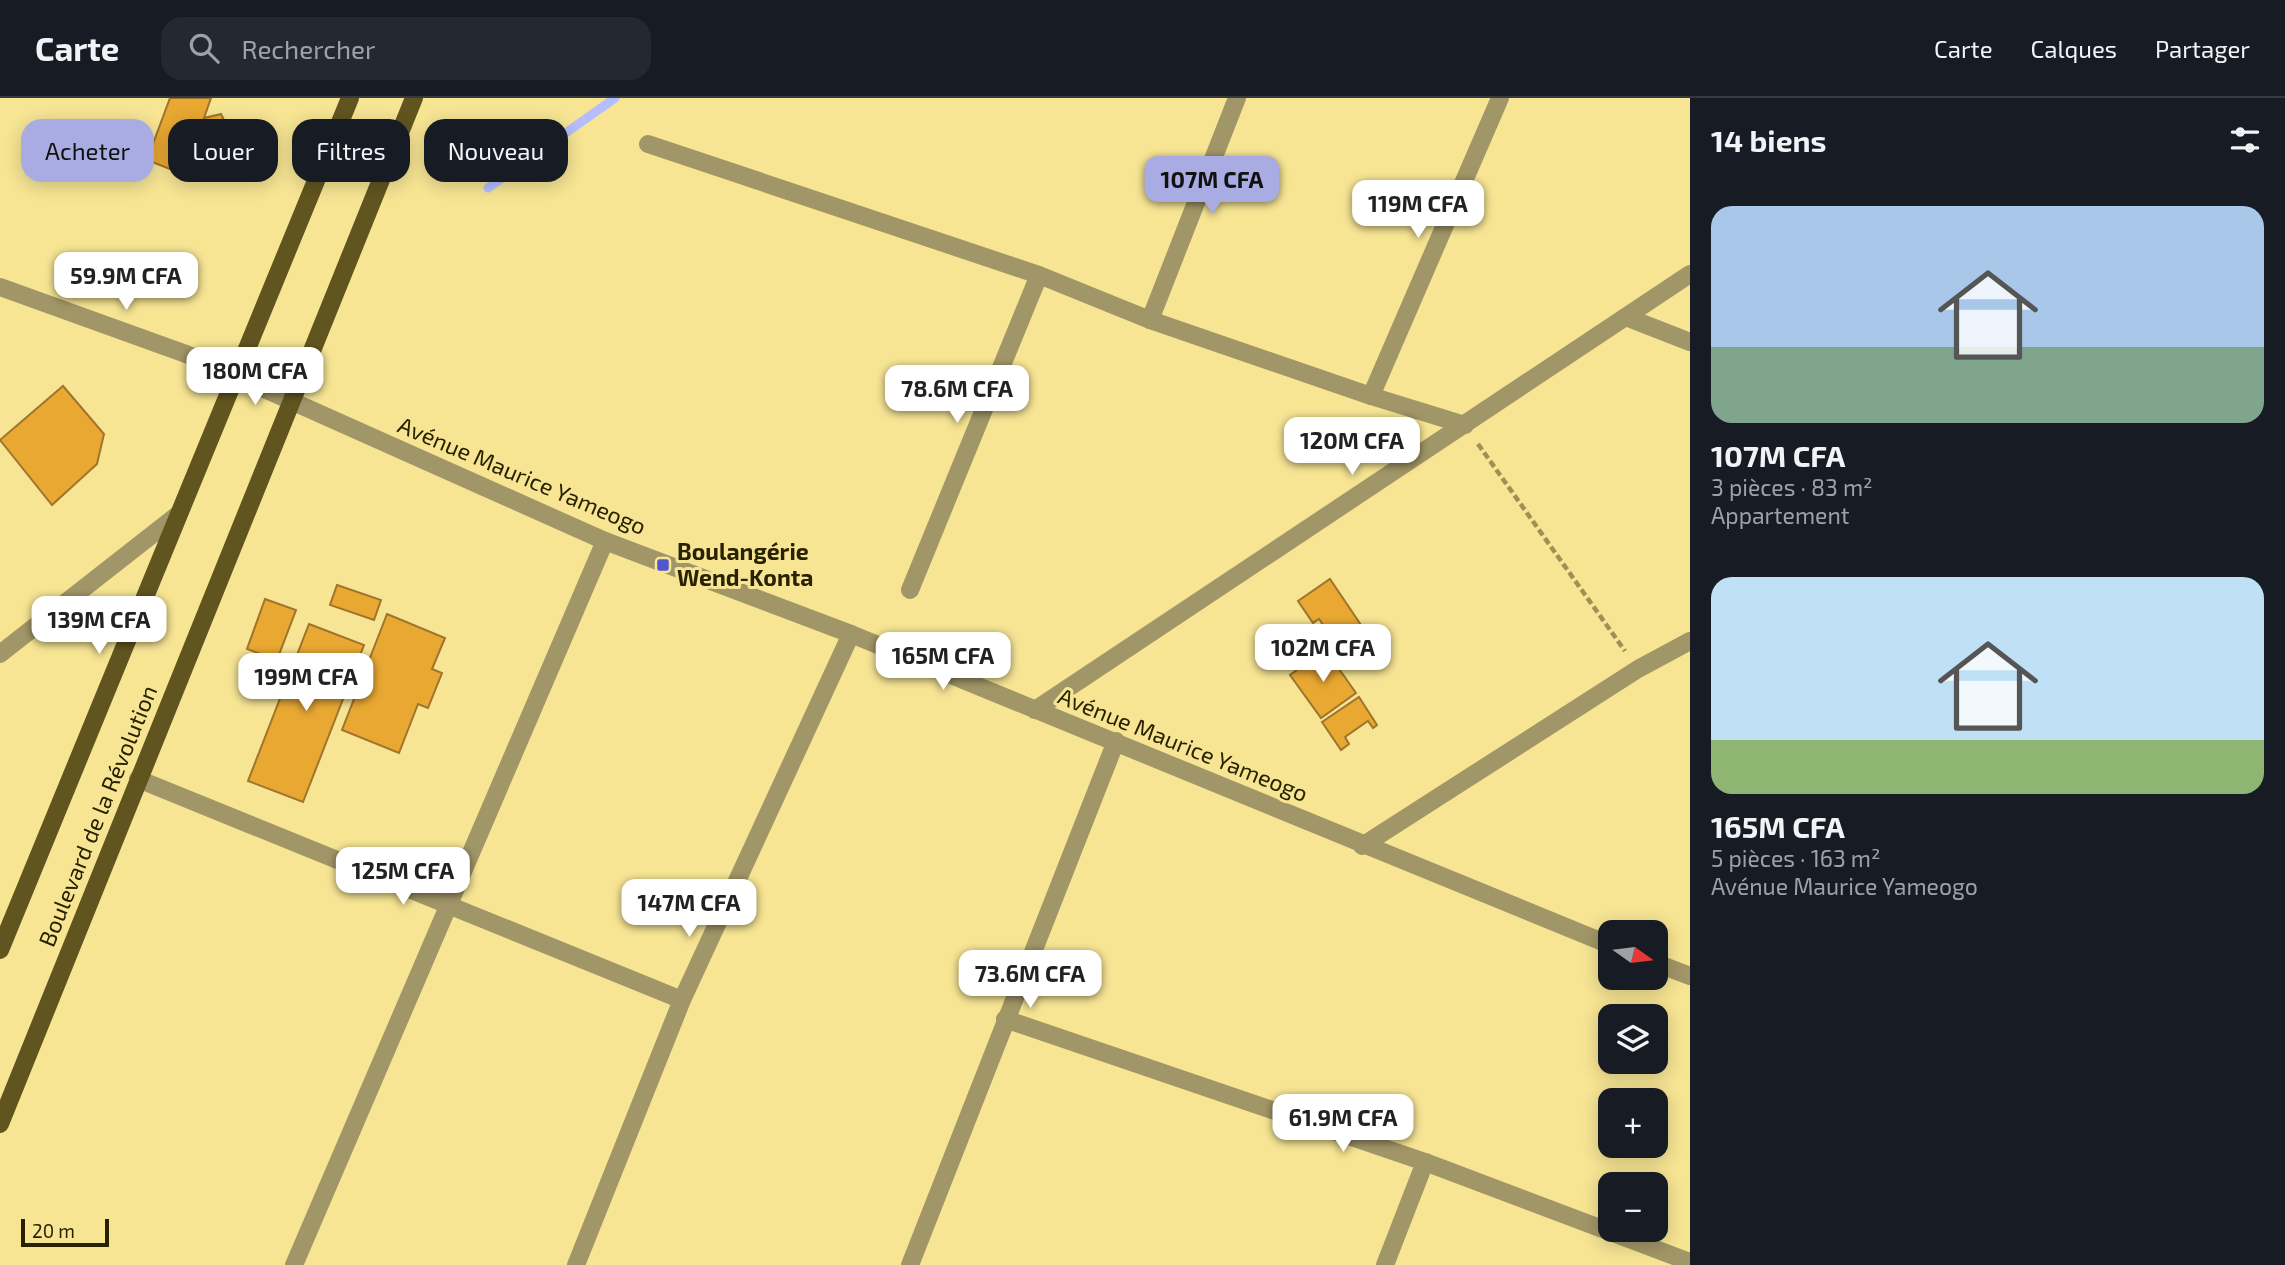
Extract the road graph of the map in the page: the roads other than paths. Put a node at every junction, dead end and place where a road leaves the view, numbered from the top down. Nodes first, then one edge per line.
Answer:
1 (350, 98) edge
2 (414, 98) edge
3 (1237, 98) edge
4 (1500, 98) edge
5 (648, 144) dead end
6 (1690, 274) edge
7 (1039, 275) junction
8 (0, 287) edge
9 (1626, 317) junction
10 (1150, 320) junction
11 (1690, 342) edge
12 (236, 377) junction
13 (1371, 396) junction
14 (291, 402) junction
15 (1465, 425) junction
16 (176, 516) junction
17 (605, 541) junction
18 (910, 590) dead end
19 (851, 634) junction
20 (1690, 641) edge
21 (0, 654) edge
22 (1035, 710) junction
23 (1116, 741) junction
24 (138, 779) junction
25 (1362, 846) junction
26 (447, 904) junction
27 (1598, 939) edge
28 (0, 950) edge
29 (1668, 968) edge
30 (1690, 976) edge
31 (682, 1000) junction
32 (1005, 1019) junction
33 (4, 1103) edge
34 (0, 1124) edge
35 (1425, 1162) junction
36 (1690, 1262) edge
37 (294, 1265) edge
38 (576, 1265) edge
39 (910, 1265) edge
40 (1385, 1265) edge

1 - 12 main road, Boulevard de la Révolution
2 - 14 main road, Boulevard de la Révolution
3 - 10 street
4 - 13 street
5 - 7 street
6 - 9 street
7 - 10 street
7 - 18 street
8 - 12 street, Avénue Maurice Yameogo
9 - 11 street
9 - 15 street
10 - 13 street
12 - 14 street, Avénue Maurice Yameogo
12 - 16 main road, Boulevard de la Révolution
13 - 15 street
14 - 17 street, Avénue Maurice Yameogo
14 - 24 main road, Boulevard de la Révolution
15 - 22 street
16 - 21 street
16 - 28 main road, Boulevard de la Révolution
17 - 19 street, Avénue Maurice Yameogo
17 - 26 street
19 - 22 street, Avénue Maurice Yameogo
19 - 31 street
20 - 25 street
22 - 23 street, Avénue Maurice Yameogo
23 - 25 street, Avénue Maurice Yameogo
23 - 32 street
24 - 26 street
24 - 33 main road, Boulevard de la Révolution
25 - 27 street, Avénue Maurice Yameogo
26 - 31 street
26 - 37 street
29 - 30 street
31 - 38 street
32 - 35 street
32 - 39 street
33 - 34 main road, Boulevard de la Révolution
35 - 36 street
35 - 40 street

